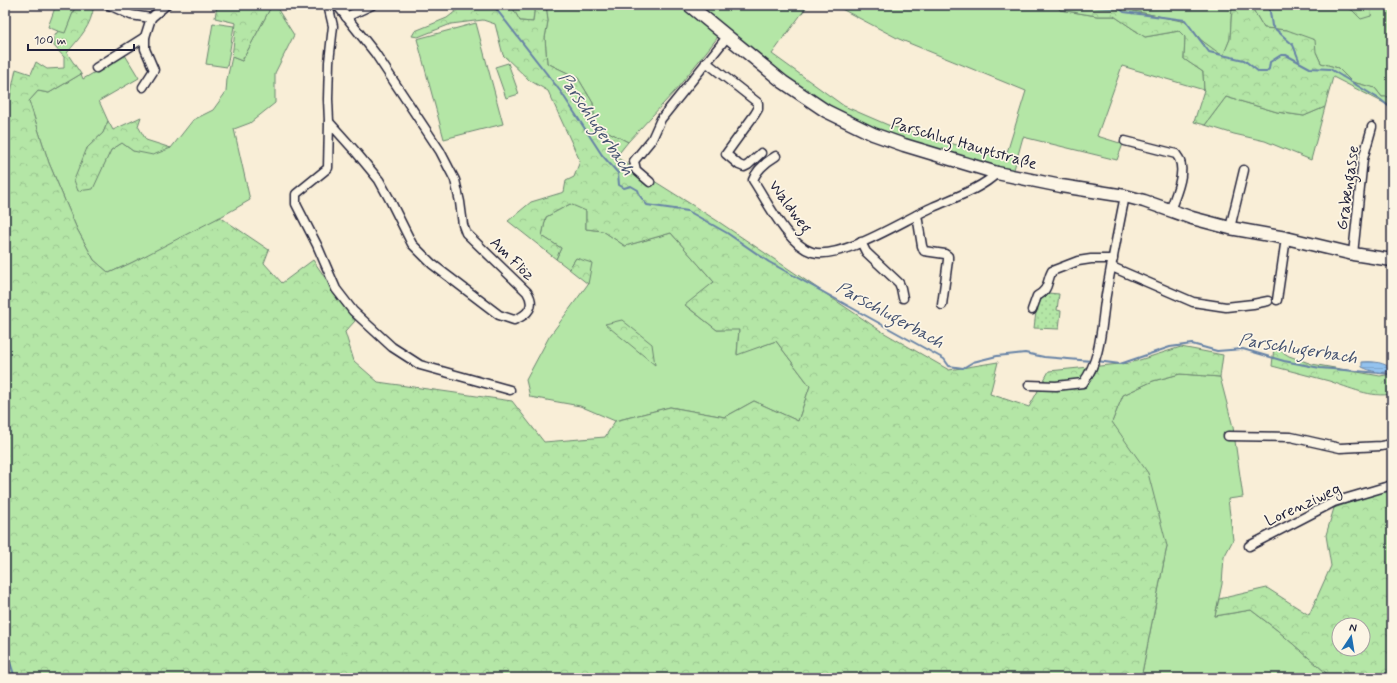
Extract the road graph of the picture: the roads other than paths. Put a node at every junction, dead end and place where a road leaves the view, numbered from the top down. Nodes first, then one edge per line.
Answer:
1 (109, 5) edge
2 (166, 5) edge
3 (328, 5) edge
4 (337, 5) edge
5 (372, 5) edge
6 (689, 5) edge
7 (346, 17) junction
8 (151, 18) junction
9 (145, 37) junction
10 (726, 37) junction
11 (706, 62) junction
12 (96, 68) dead end
13 (143, 87) dead end
14 (329, 122) junction
15 (1372, 127) dead end
16 (1125, 141) dead end
17 (761, 152) dead end
18 (776, 156) dead end
19 (1244, 170) dead end
20 (997, 173) junction
21 (650, 182) dead end
22 (1125, 196) junction
23 (1170, 211) junction
24 (917, 215) junction
25 (1230, 228) junction
26 (1287, 238) junction
27 (861, 242) junction
28 (1353, 254) junction
29 (1392, 260) edge
30 (1113, 263) junction
31 (903, 298) dead end
32 (1277, 300) dead end
33 (1268, 301) dead end
34 (942, 305) dead end
35 (1032, 310) dead end
36 (1029, 385) dead end
37 (510, 390) dead end
38 (1228, 436) dead end
39 (1392, 444) edge
40 (1392, 485) edge
41 (1249, 546) dead end

1 - 8 street
2 - 8 street
3 - 14 street
4 - 7 street, Am Flöz
5 - 7 street
6 - 10 main road, Parschlug Hauptstraße
7 - 14 street, Am Flöz
8 - 9 street
9 - 12 street
9 - 13 street
10 - 11 street
10 - 20 main road, Parschlug Hauptstraße
11 - 17 street
11 - 21 street
14 - 37 street
15 - 28 street, Grabengasse
16 - 23 street
18 - 27 street, Waldweg
19 - 25 street
20 - 22 main road, Parschlug Hauptstraße
20 - 24 street, Waldweg
22 - 23 main road, Parschlug Hauptstraße
22 - 30 street
23 - 25 main road, Parschlug Hauptstraße
24 - 27 street, Waldweg
24 - 34 street
25 - 26 main road, Parschlug Hauptstraße
26 - 28 main road, Parschlug Hauptstraße
26 - 32 street
27 - 31 street
28 - 29 main road, Parschlug Hauptstraße
30 - 33 street
30 - 35 street
30 - 36 street
38 - 39 street
40 - 41 street, Lorenziweg

